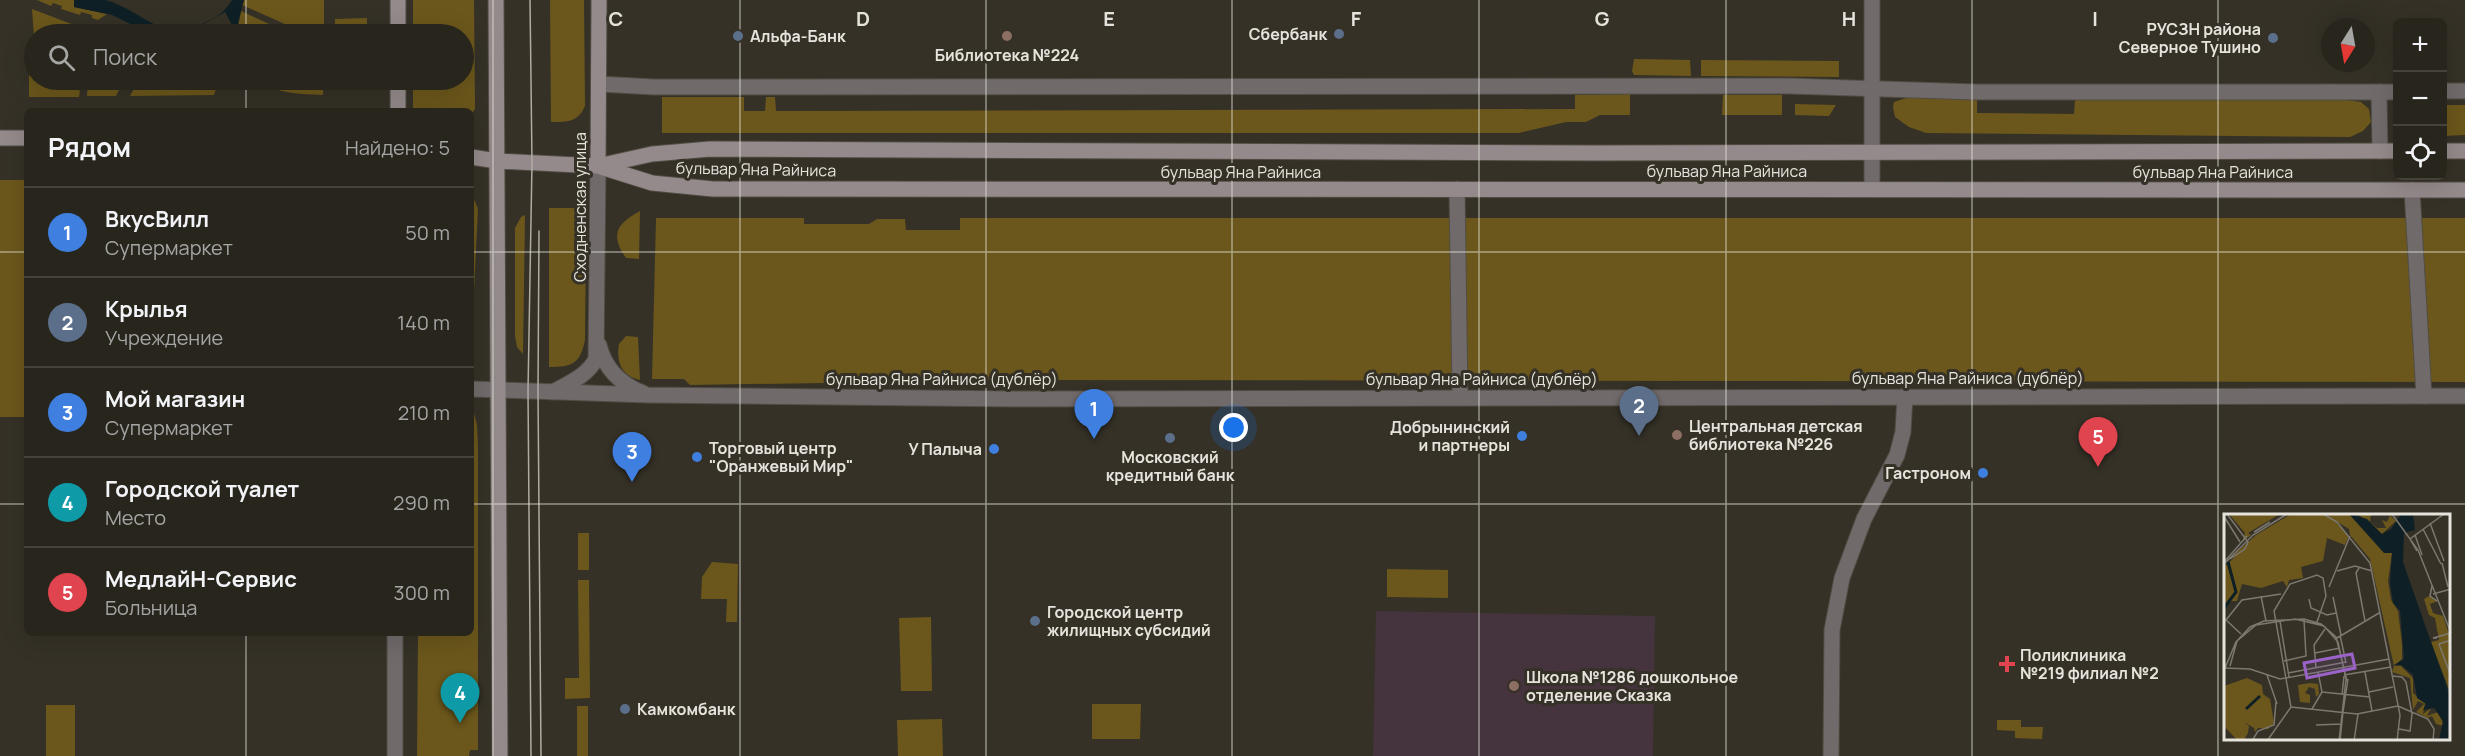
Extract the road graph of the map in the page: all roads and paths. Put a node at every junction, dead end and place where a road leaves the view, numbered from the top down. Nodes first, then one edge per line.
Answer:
1 (398, 0) edge
2 (496, 0) edge
3 (599, 0) edge
4 (1872, 0) edge
5 (398, 24) edge
6 (599, 84) junction
7 (1872, 87) junction
8 (398, 90) edge
9 (2465, 91) edge
10 (2379, 92) junction
11 (2393, 92) edge
12 (2447, 92) edge
13 (398, 108) edge
14 (0, 138) edge
15 (24, 138) edge
16 (2380, 151) junction
17 (2393, 151) edge
18 (2447, 151) edge
19 (2465, 151) edge
20 (1872, 152) junction
21 (474, 157) edge
22 (497, 161) junction
23 (598, 166) junction
24 (1457, 189) junction
25 (1872, 189) junction
26 (2412, 190) junction
27 (2465, 190) edge
28 (597, 336) junction
29 (474, 389) edge
30 (498, 390) junction
31 (553, 392) junction
32 (648, 395) junction
33 (1905, 396) junction
34 (2424, 396) junction
35 (2465, 396) edge
36 (1460, 397) junction
37 (395, 636) edge
38 (395, 756) edge
39 (500, 756) edge
40 (1830, 756) edge

1 - 5 main road
2 - 22 main road
3 - 6 main road, Сходненская улица
4 - 7 street
6 - 7 street
6 - 23 main road, Сходненская улица
7 - 10 street
7 - 20 street
8 - 13 main road
9 - 12 street
10 - 11 street
10 - 16 street
14 - 15 main road
16 - 17 main road, бульвар Яна Райниса
16 - 20 main road, бульвар Яна Райниса
18 - 19 main road
20 - 23 main road, бульвар Яна Райниса
20 - 25 street
21 - 22 main road
22 - 23 main road
22 - 30 main road
23 - 24 main road, бульвар Яна Райниса
23 - 28 street, Сходненская улица
24 - 25 main road, бульвар Яна Райниса
24 - 36 street
25 - 26 main road, бульвар Яна Райниса
26 - 27 main road, бульвар Яна Райниса
26 - 34 street
28 - 31 street, Сходненская улица
28 - 32 street
29 - 30 street, бульвар Яна Райниса (дублёр)
30 - 31 street, бульвар Яна Райниса (дублёр)
30 - 39 main road
31 - 32 street, бульвар Яна Райниса (дублёр)
32 - 36 street, бульвар Яна Райниса (дублёр)
33 - 34 street, бульвар Яна Райниса (дублёр)
33 - 36 street, бульвар Яна Райниса (дублёр)
33 - 40 street
34 - 35 street, бульвар Яна Райниса (дублёр)
37 - 38 street

